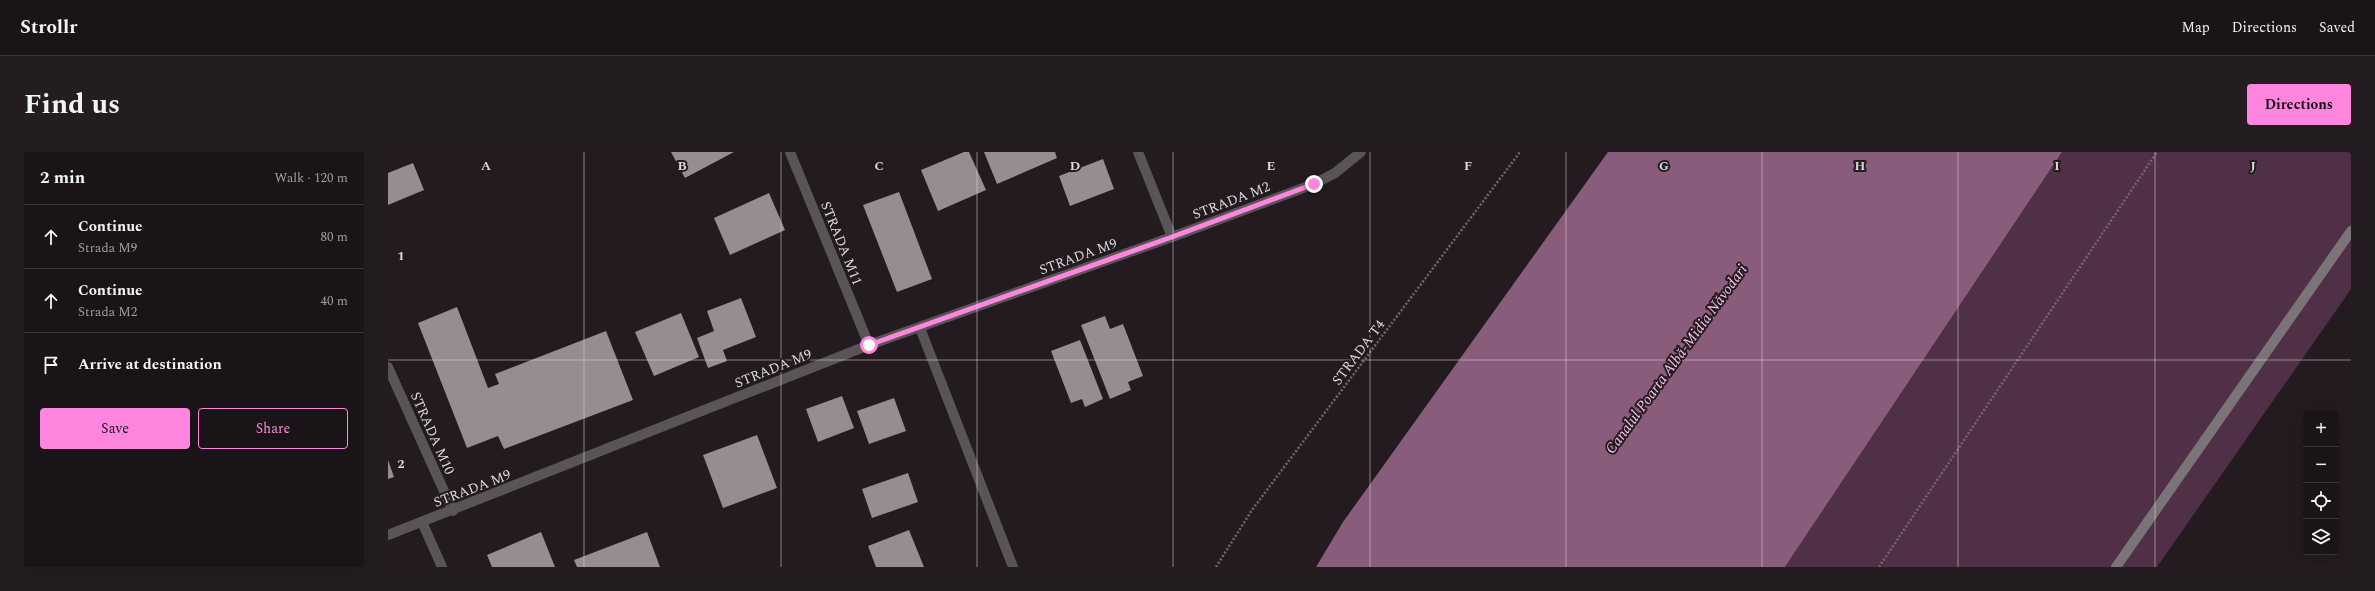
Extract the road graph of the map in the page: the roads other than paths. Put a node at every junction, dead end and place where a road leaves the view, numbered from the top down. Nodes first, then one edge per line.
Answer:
1 (790, 152) edge
2 (1138, 152) edge
3 (1361, 152) edge
4 (2351, 231) edge
5 (1172, 237) junction
6 (920, 328) junction
7 (869, 345) junction
8 (388, 367) edge
9 (453, 511) junction
10 (422, 522) junction
11 (388, 535) edge
12 (442, 567) edge
13 (1013, 567) edge
14 (2116, 567) edge

1 - 7 street, STRADA M11
2 - 5 street
3 - 5 street, STRADA M2
4 - 14 main road
5 - 6 street, STRADA M9
6 - 7 street, STRADA M9
6 - 13 street
7 - 9 street, STRADA M9
8 - 9 street, STRADA M10
9 - 10 street, STRADA M9
10 - 11 street, STRADA M9
10 - 12 street

